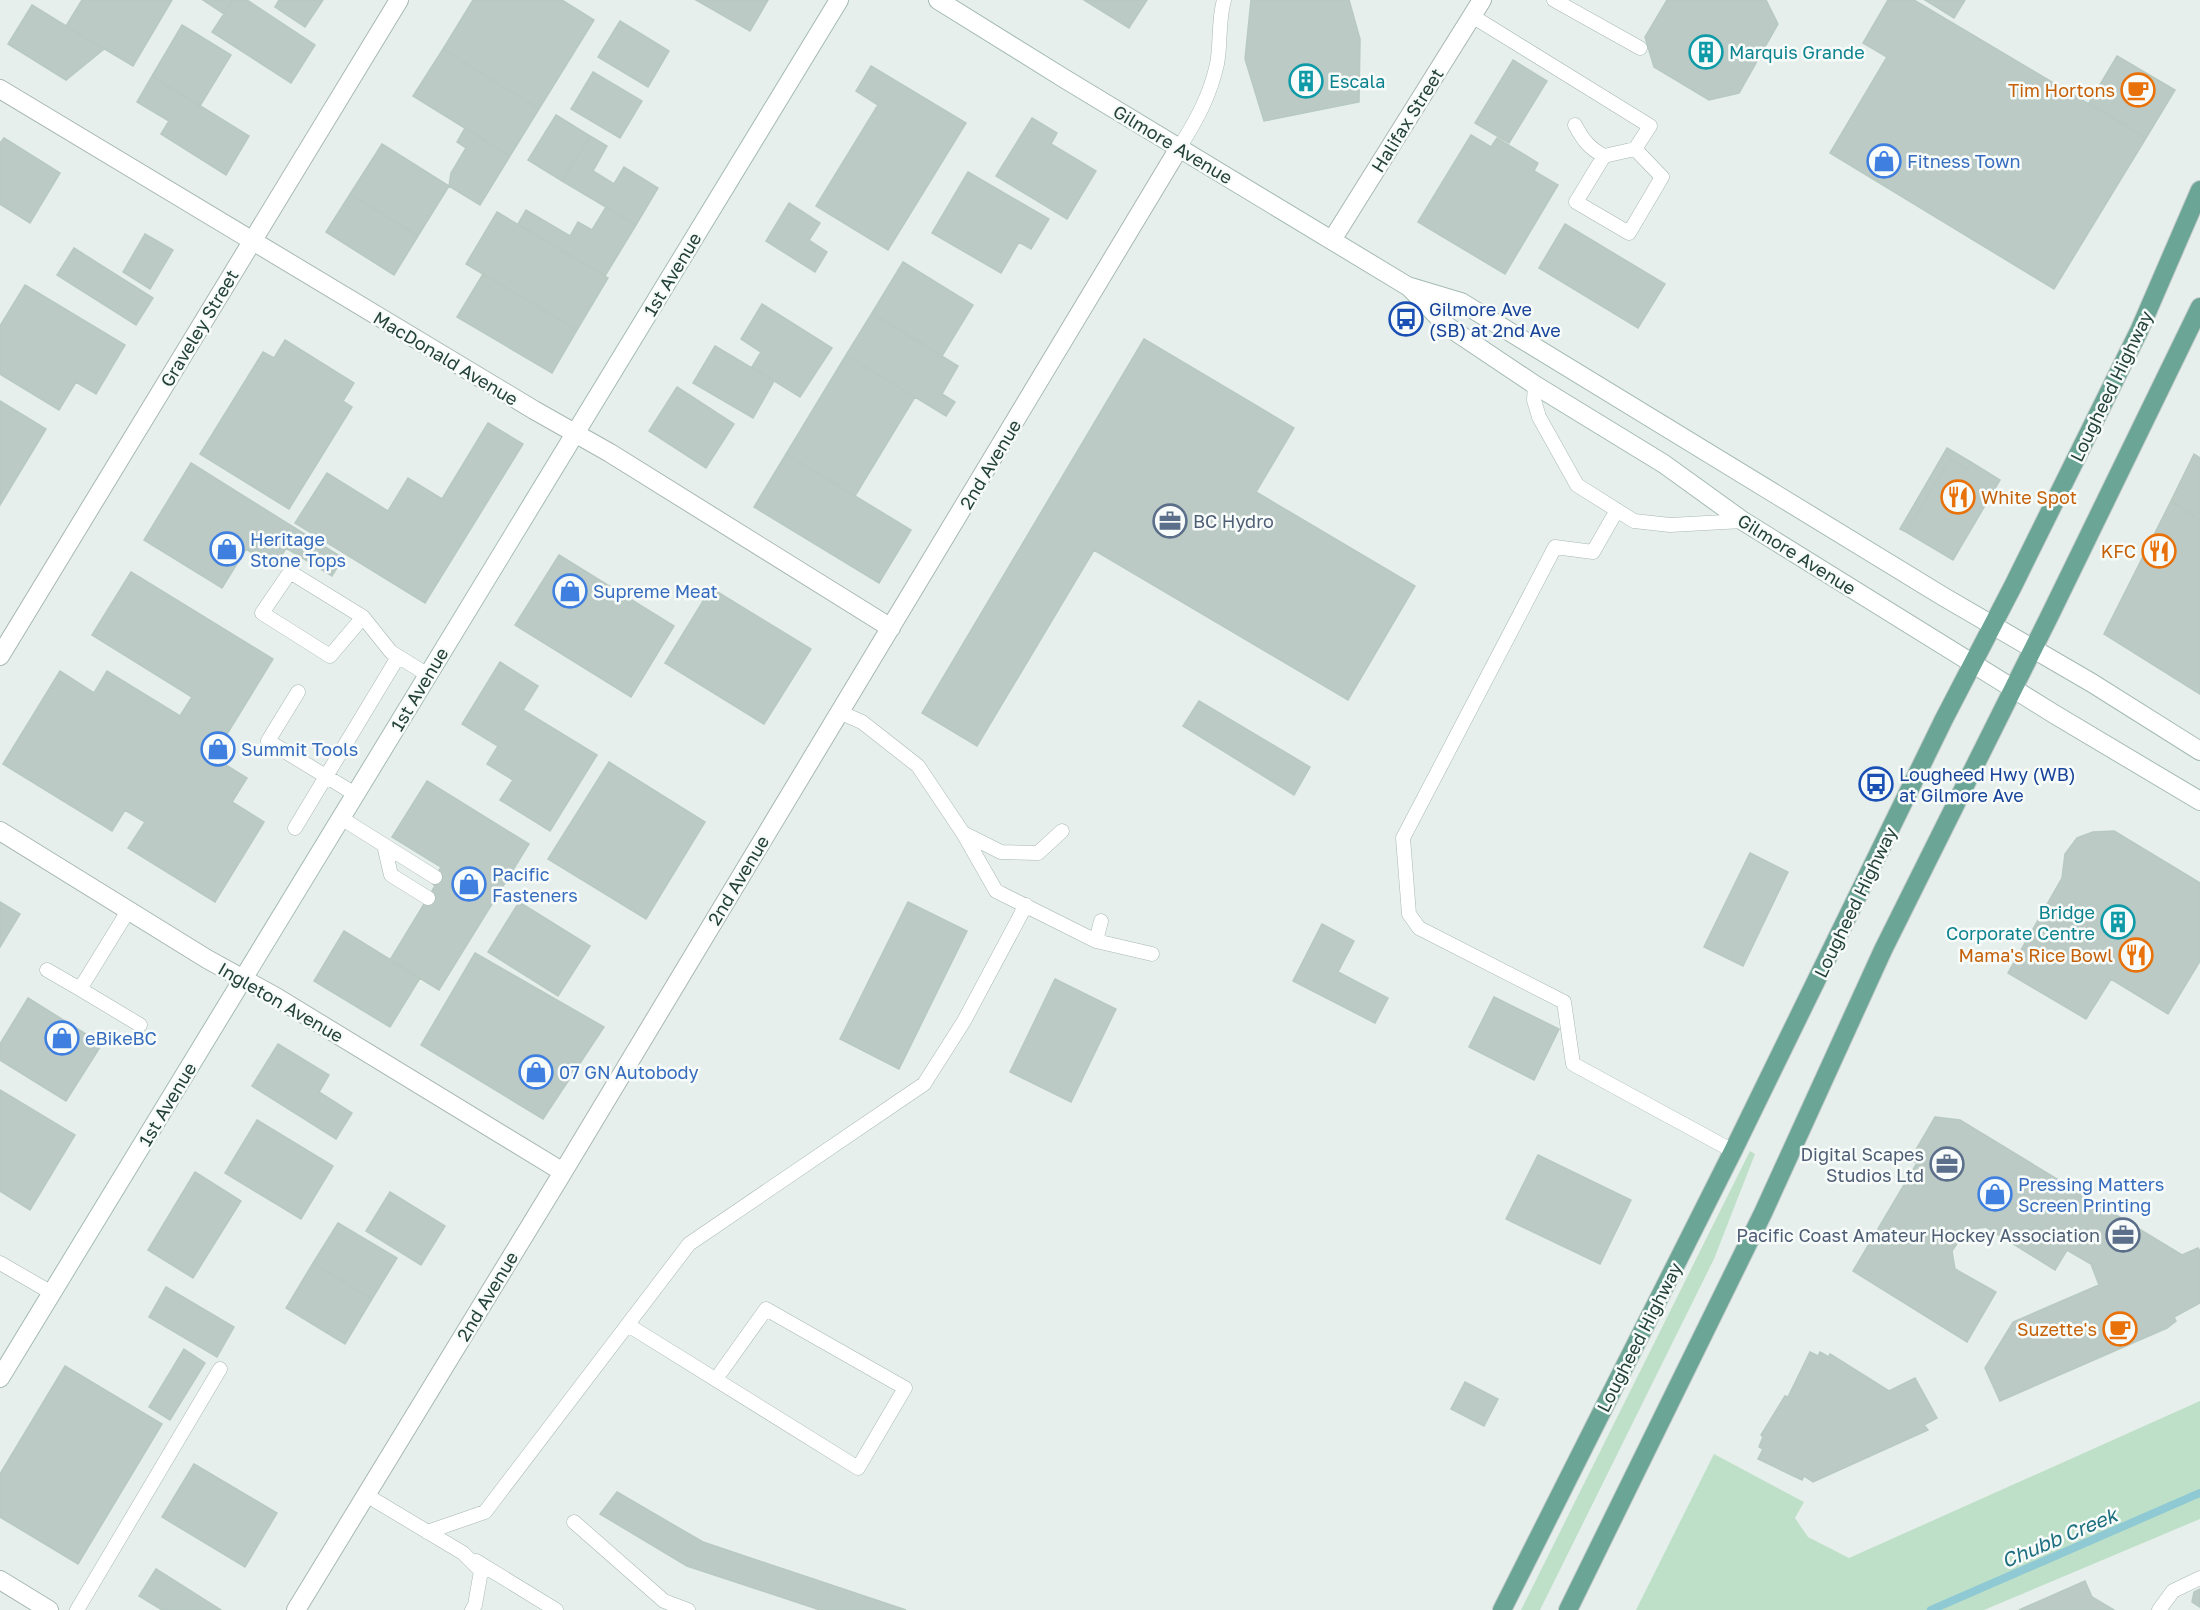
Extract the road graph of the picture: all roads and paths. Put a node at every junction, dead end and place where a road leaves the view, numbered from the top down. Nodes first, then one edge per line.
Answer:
1 (399, 0) edge
2 (839, 0) edge
3 (938, 0) edge
4 (1224, 0) edge
5 (1482, 0) edge
6 (1554, 0) edge
7 (1472, 16) junction
8 (1640, 48) dead end
9 (0, 89) edge
10 (1575, 125) dead end
11 (1179, 148) junction
12 (1635, 149) junction
13 (1604, 156) junction
14 (2200, 190) edge
15 (1332, 240) junction
16 (251, 241) junction
17 (1409, 287) junction
18 (2200, 307) edge
19 (1535, 385) junction
20 (576, 432) junction
21 (1617, 510) junction
22 (1743, 521) junction
23 (363, 617) junction
24 (1993, 625) junction
25 (891, 628) junction
26 (2033, 648) junction
27 (0, 656) edge
28 (398, 657) junction
29 (1973, 664) junction
30 (428, 675) junction
31 (2012, 688) junction
32 (298, 692) dead end
33 (839, 712) junction
34 (2200, 751) edge
35 (327, 777) junction
36 (355, 794) junction
37 (2200, 801) edge
38 (341, 818) junction
39 (295, 828) dead end
40 (0, 831) edge
41 (1062, 831) dead end
42 (963, 833) junction
43 (384, 845) junction
44 (435, 877) dead end
45 (428, 898) dead end
46 (1026, 905) junction
47 (128, 910) junction
48 (1101, 921) dead end
49 (1096, 941) junction
50 (1152, 954) dead end
51 (47, 970) dead end
52 (243, 979) junction
53 (80, 989) junction
54 (140, 1024) dead end
55 (1733, 1151) junction
56 (563, 1172) junction
57 (0, 1263) edge
58 (52, 1293) junction
59 (628, 1325) junction
60 (220, 1369) dead end
61 (0, 1378) edge
62 (716, 1379) junction
63 (366, 1495) junction
64 (574, 1522) dead end
65 (427, 1532) junction
66 (463, 1553) junction
67 (2200, 1578) edge
68 (0, 1580) edge
69 (662, 1606) edge
70 (49, 1610) edge
71 (76, 1610) edge
72 (296, 1610) edge
73 (472, 1610) edge
74 (556, 1610) edge
75 (688, 1610) edge
76 (1502, 1610) edge
77 (1568, 1610) edge
78 (2159, 1610) edge

1 - 16 street, Graveley Street
2 - 20 street, 1st Avenue
3 - 11 street, Gilmore Avenue
4 - 11 lane
5 - 7 street, Halifax Street
6 - 8 lane
7 - 12 lane
7 - 15 street, Halifax Street
9 - 16 street, MacDonald Avenue
10 - 13 lane
11 - 15 street, Gilmore Avenue
11 - 25 street, 2nd Avenue
12 - 13 lane
12 - 13 lane
14 - 24 main road, Lougheed Highway
15 - 17 street, Gilmore Avenue
16 - 20 street, MacDonald Avenue
16 - 27 street, Graveley Street
17 - 19 street, Gilmore Avenue
17 - 24 street, Gilmore Avenue
18 - 26 main road
19 - 21 lane
19 - 22 street, Gilmore Avenue
20 - 25 street, MacDonald Avenue
20 - 30 street, 1st Avenue
21 - 22 lane
21 - 55 lane
22 - 29 street, Gilmore Avenue
23 - 23 lane
23 - 28 lane
24 - 26 street, Gilmore Avenue
24 - 29 main road, Lougheed Highway
25 - 33 street, 2nd Avenue
26 - 31 main road
26 - 34 street, Gilmore Avenue
28 - 30 lane
28 - 35 lane
29 - 31 street, Gilmore Avenue
29 - 55 main road, Lougheed Highway
30 - 36 street, 1st Avenue
31 - 37 street, Gilmore Avenue
31 - 77 main road
32 - 35 lane
33 - 42 lane
33 - 56 street, 2nd Avenue
35 - 36 lane
35 - 39 lane
36 - 38 street, 1st Avenue
38 - 43 lane
38 - 52 street, 1st Avenue
40 - 47 street, Ingleton Avenue
41 - 42 lane
42 - 46 lane
43 - 44 lane
43 - 45 lane
46 - 49 lane
46 - 59 lane
47 - 52 street, Ingleton Avenue
47 - 53 lane
48 - 49 lane
49 - 50 lane
51 - 53 lane
52 - 56 street, Ingleton Avenue
52 - 58 street, 1st Avenue
53 - 54 lane
55 - 76 main road, Lougheed Highway
56 - 63 street, 2nd Avenue
57 - 58 lane
58 - 61 street, 1st Avenue
59 - 62 lane
59 - 65 lane
60 - 71 lane
62 - 62 lane
63 - 65 lane
63 - 72 street, 2nd Avenue
64 - 69 lane
65 - 66 lane
66 - 73 lane
66 - 74 lane
67 - 78 lane
68 - 70 street
69 - 75 lane

